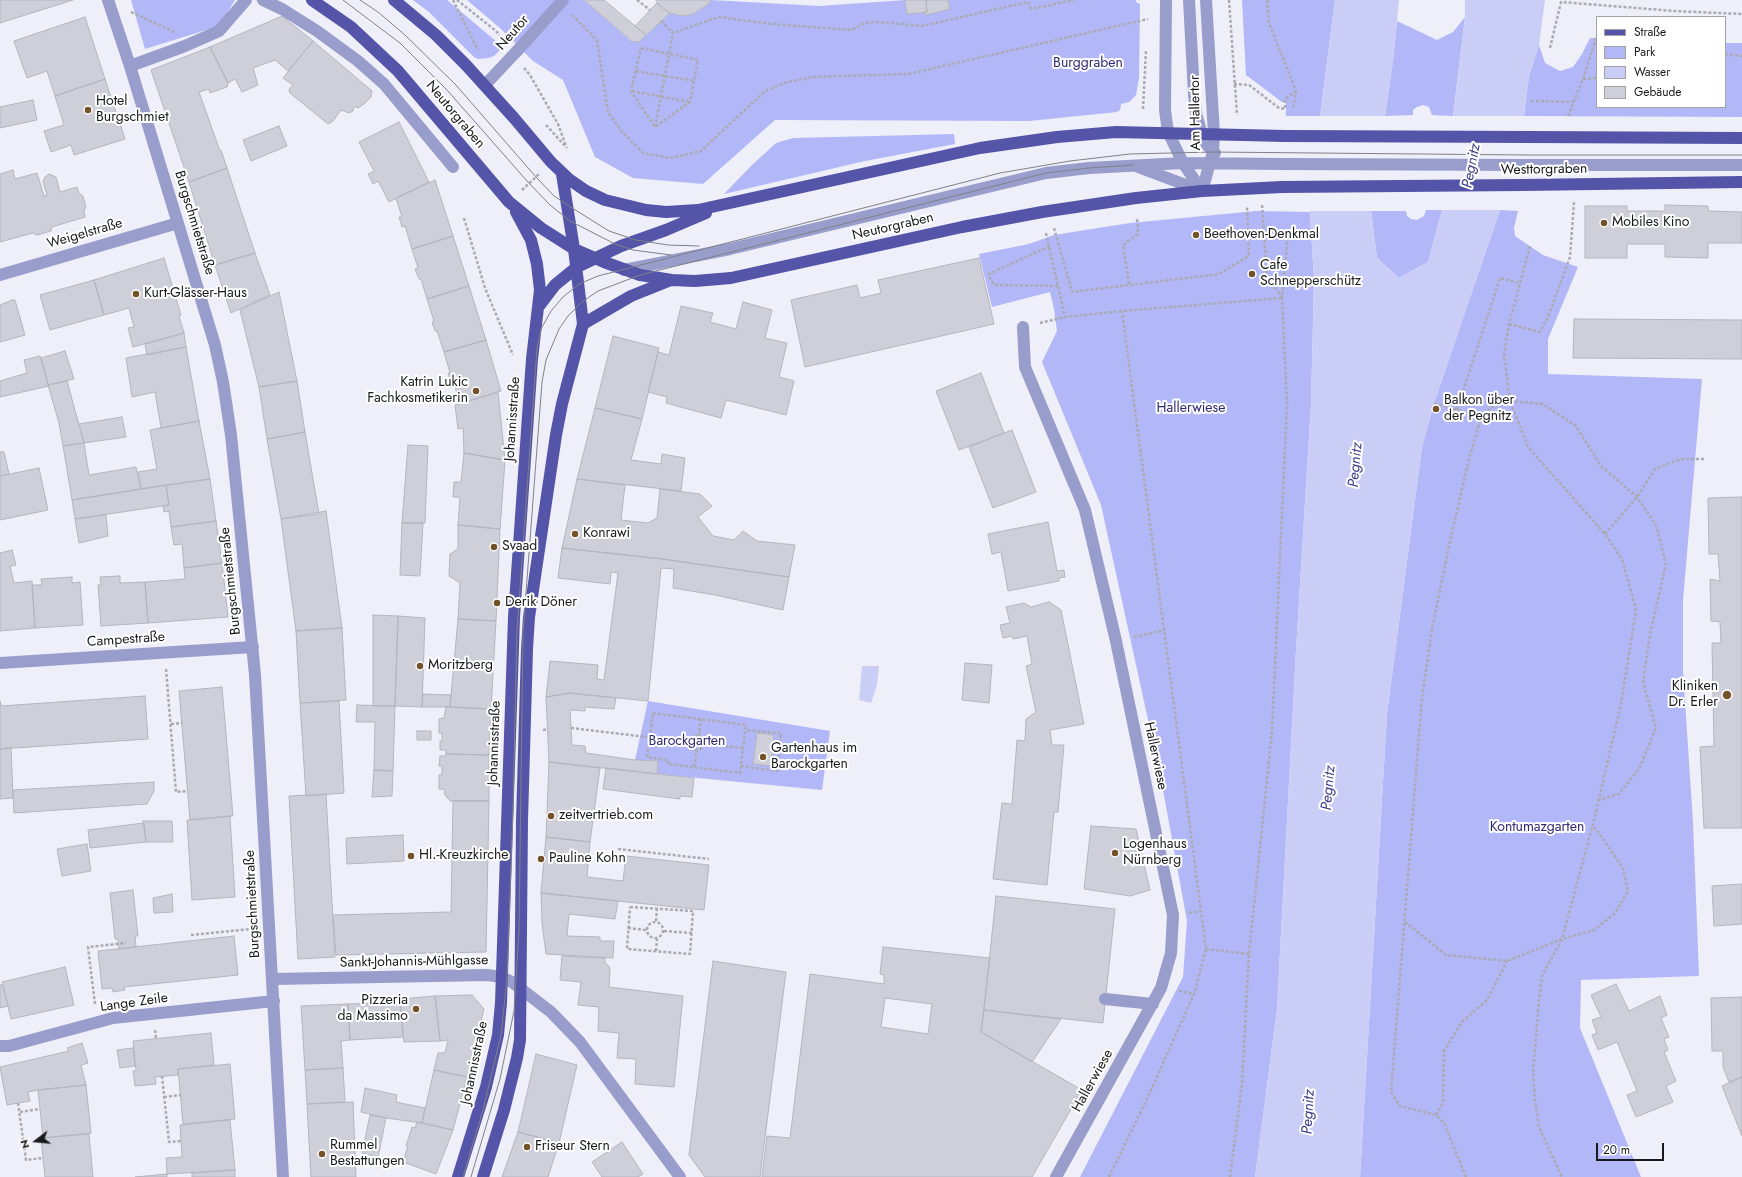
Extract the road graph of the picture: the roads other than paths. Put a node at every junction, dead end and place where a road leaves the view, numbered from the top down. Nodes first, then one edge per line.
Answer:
1 (246, 0) edge
2 (263, 0) edge
3 (312, 0) edge
4 (394, 0) edge
5 (1166, 0) edge
6 (1189, 0) edge
7 (1206, 0) edge
8 (108, 1) edge
9 (564, 5) edge
10 (130, 66) junction
11 (485, 85) junction
12 (1168, 132) junction
13 (1208, 134) junction
14 (1742, 138) edge
15 (1212, 157) junction
16 (1183, 163) junction
17 (1133, 165) junction
18 (1742, 165) edge
19 (453, 167) dead end
20 (562, 174) junction
21 (1742, 182) edge
22 (1202, 191) junction
23 (509, 202) junction
24 (730, 203) junction
25 (178, 223) junction
26 (574, 249) junction
27 (594, 258) junction
28 (577, 267) junction
29 (624, 270) junction
30 (0, 275) edge
31 (672, 280) junction
32 (539, 306) junction
33 (583, 324) junction
34 (1023, 327) road end
35 (253, 647) junction
36 (0, 663) edge
37 (502, 977) junction
38 (273, 979) junction
39 (521, 988) junction
40 (1105, 999) dead end
41 (274, 1001) junction
42 (1153, 1004) junction
43 (0, 1046) edge
44 (284, 1177) edge
45 (458, 1177) edge
46 (483, 1177) edge
47 (680, 1177) edge
48 (1056, 1177) edge

1 - 10 street
2 - 19 street
3 - 23 main road, Neutorgraben
4 - 11 main road
5 - 12 street, Am Hallertor
6 - 13 street, Am Hallertor
7 - 13 street, Am Hallertor
8 - 10 street, Burgschmietstraße
9 - 11 street, Neutor, bridge
10 - 25 street, Burgschmietstraße
11 - 20 main road
12 - 13 main road
12 - 16 street, Am Hallertor
12 - 24 main road
13 - 14 main road, bridge
13 - 15 street
15 - 16 street
15 - 18 street, bridge
15 - 22 street, Am Hallertor
16 - 17 street
16 - 22 street, Am Hallertor
17 - 22 street
17 - 29 street
20 - 24 main road
20 - 26 main road
21 - 22 main road, Westtorgraben, bridge
22 - 31 main road, Neutorgraben
23 - 26 main road, Neutorgraben
23 - 32 main road, Johannisstraße
24 - 27 main road
25 - 30 street, Weigelstraße
25 - 35 street, Burgschmietstraße
26 - 27 main road, Neutorgraben
26 - 28 main road, Johannisstraße
27 - 28 main road, Johannisstraße
27 - 29 main road, Neutorgraben
28 - 32 main road, Johannisstraße
28 - 33 main road, Johannisstraße
29 - 31 main road, Neutorgraben
31 - 33 main road
32 - 37 main road, Johannisstraße
33 - 39 main road, Johannisstraße
34 - 42 street, Hallerwiese
35 - 36 street, Campestraße
35 - 38 street, Burgschmietstraße
37 - 38 street, Sankt-Johannis-Mühlgasse
37 - 39 street, Sankt-Johannis-Mühlgasse
37 - 45 main road, Johannisstraße
38 - 41 street, Burgschmietstraße
39 - 46 main road, Johannisstraße
39 - 47 street, Sankt-Johannis-Mühlgasse
40 - 42 street
41 - 43 street, Lange Zeile
41 - 44 street, Burgschmietstraße
42 - 48 street, Hallerwiese

